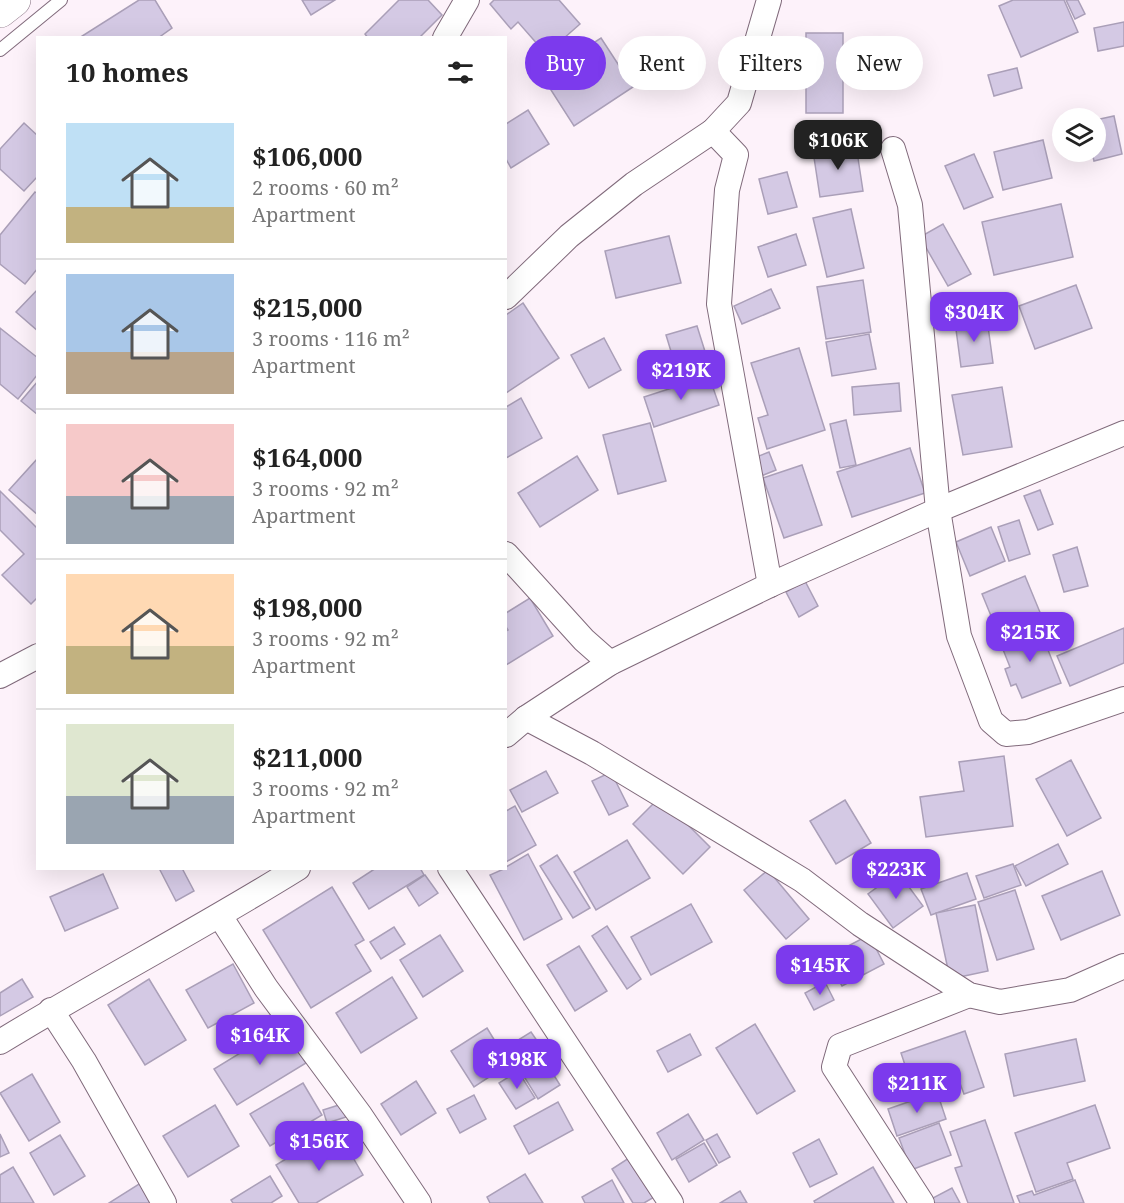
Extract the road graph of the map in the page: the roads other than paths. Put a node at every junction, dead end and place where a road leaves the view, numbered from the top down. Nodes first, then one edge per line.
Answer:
1 (14, 0) edge
2 (61, 0) edge
3 (467, 0) edge
4 (769, 0) edge
5 (0, 12) edge
6 (446, 36) edge
7 (0, 51) edge
8 (713, 131) junction
9 (893, 149) dead end
10 (507, 296) edge
11 (1124, 433) edge
12 (938, 510) junction
13 (507, 555) edge
14 (770, 585) junction
15 (36, 657) edge
16 (610, 663) junction
17 (0, 676) edge
18 (1124, 699) edge
19 (526, 718) junction
20 (507, 734) edge
21 (295, 870) edge
22 (451, 870) edge
23 (220, 916) junction
24 (1124, 966) edge
25 (969, 995) junction
26 (51, 1010) junction
27 (0, 1042) edge
28 (164, 1203) edge
29 (419, 1203) edge
30 (671, 1203) edge
31 (922, 1203) edge

1 - 5 main road
2 - 7 lane
3 - 6 street
4 - 8 street
8 - 10 street
8 - 14 street
9 - 12 street
11 - 12 street
12 - 14 street
12 - 18 street
13 - 16 street
14 - 16 street
15 - 17 street
16 - 19 street
19 - 20 street
19 - 25 street
21 - 23 street
22 - 30 street
23 - 26 street
23 - 29 street
24 - 25 street
25 - 31 street
26 - 27 street
26 - 28 street

